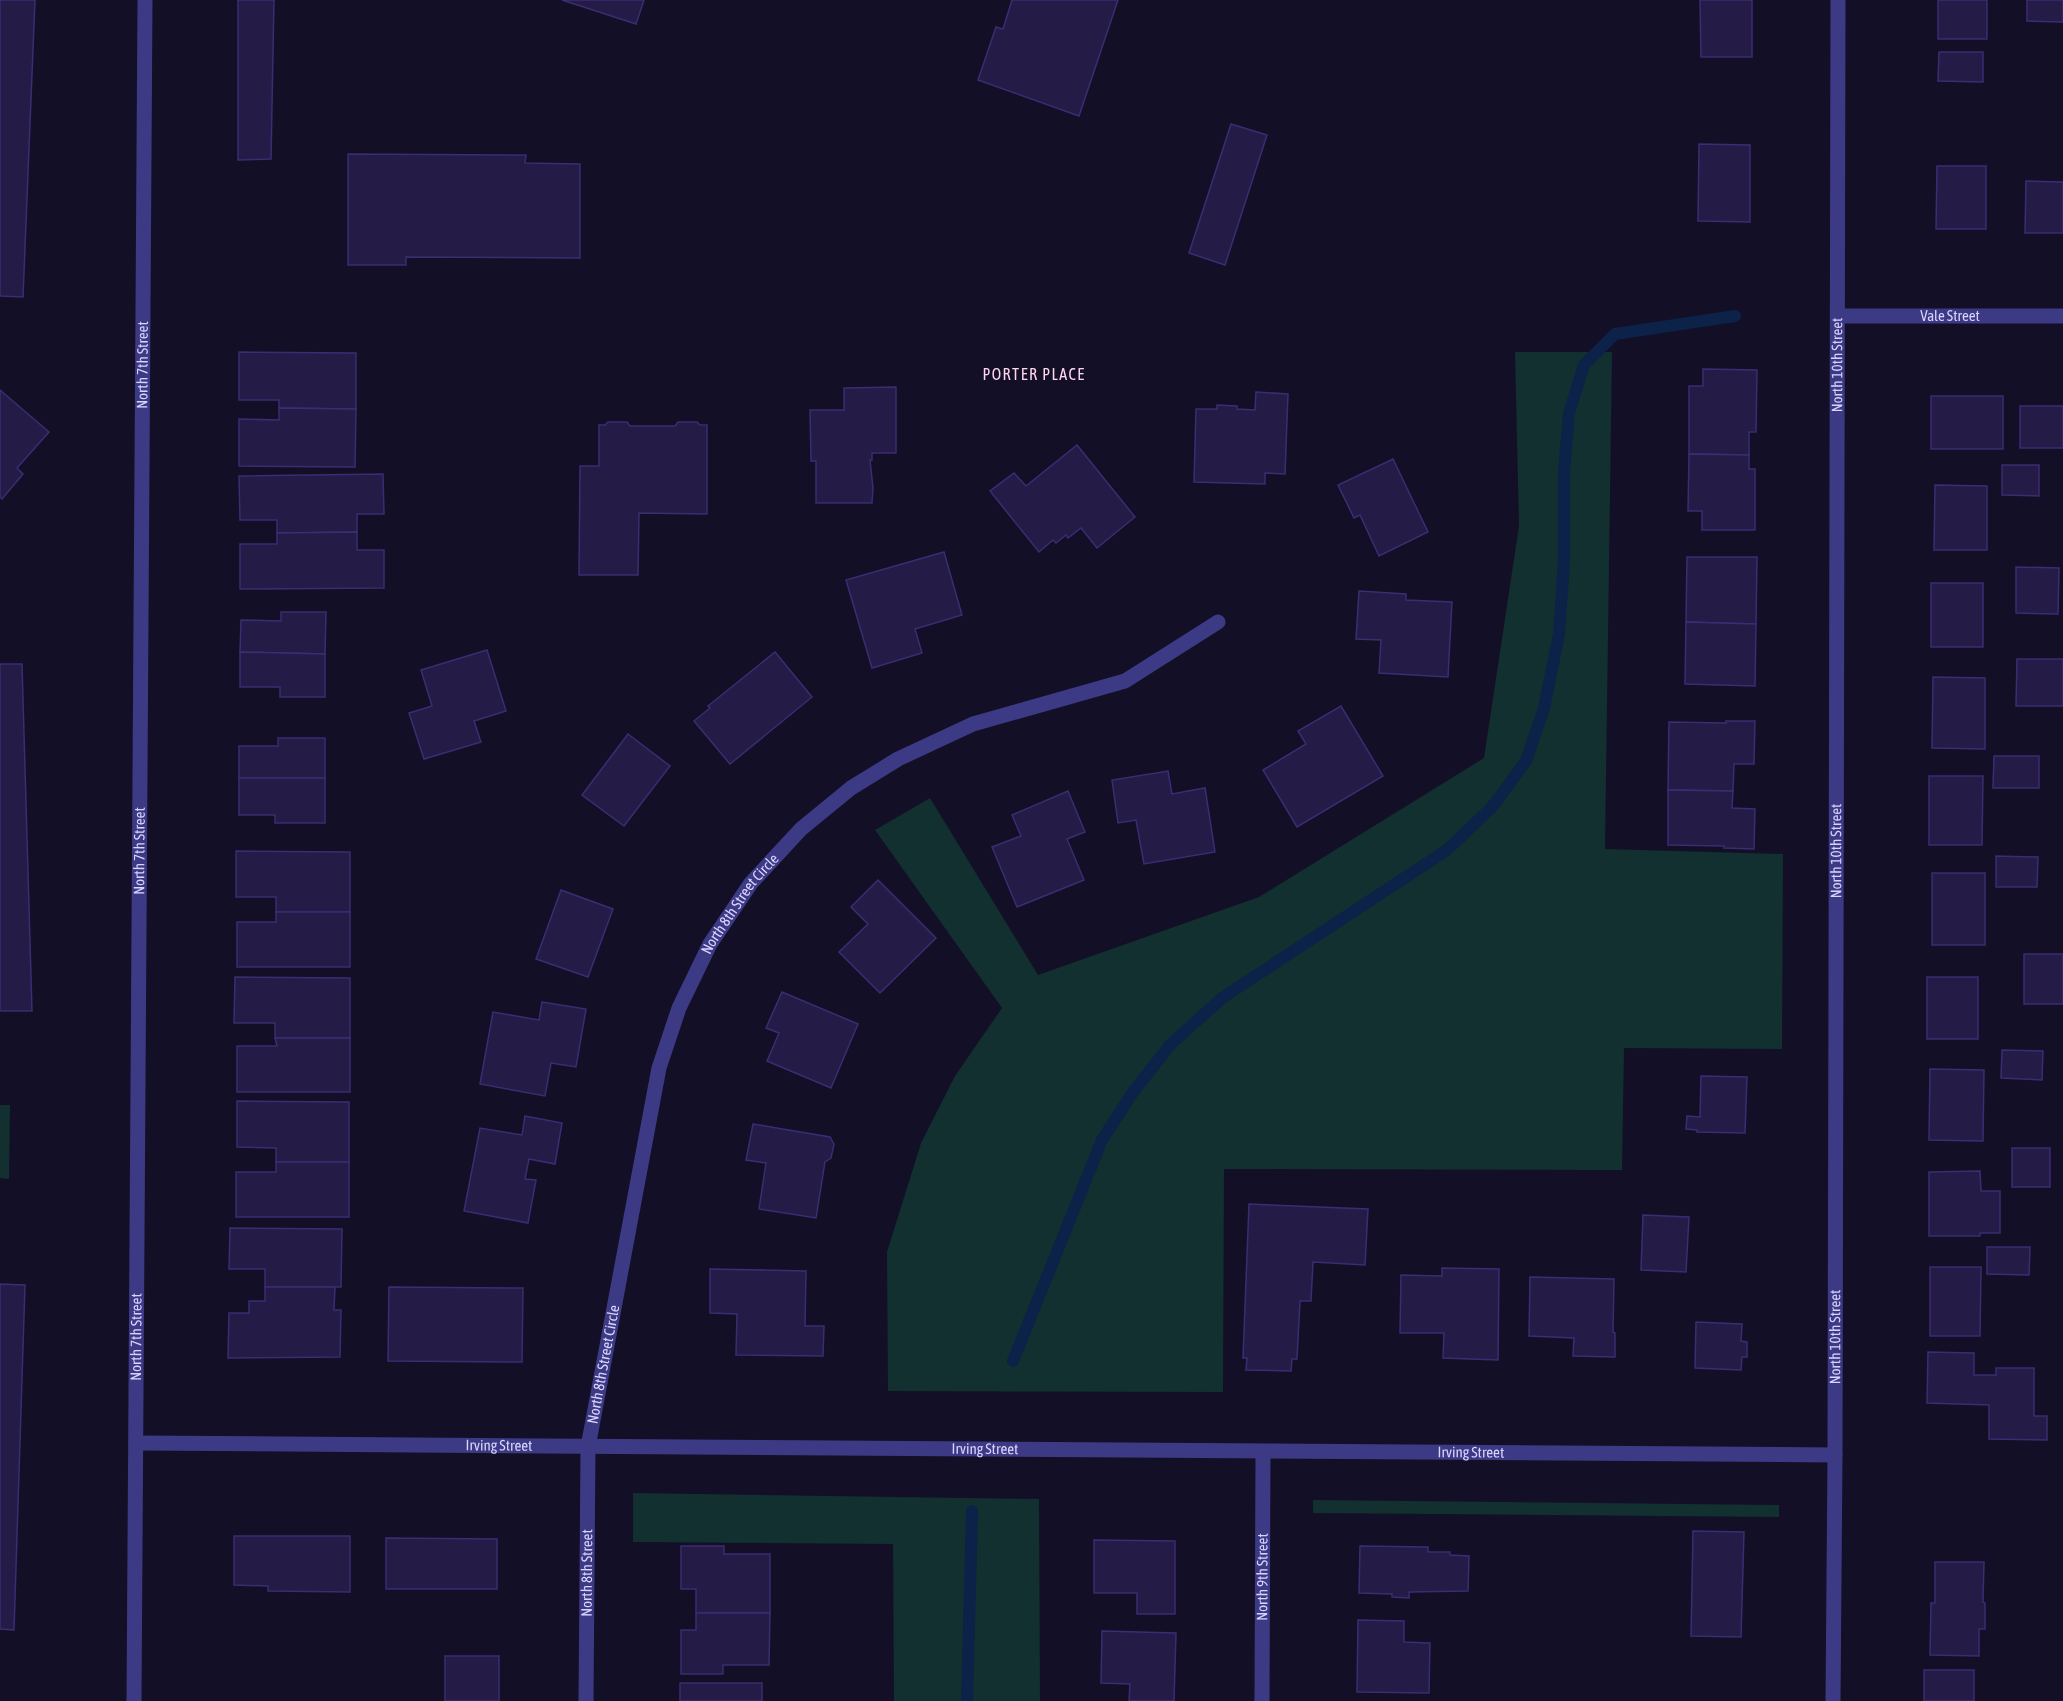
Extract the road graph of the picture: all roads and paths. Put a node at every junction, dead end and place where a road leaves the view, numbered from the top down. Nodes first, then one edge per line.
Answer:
1 (146, 0) edge
2 (1838, 0) edge
3 (1838, 316) junction
4 (2063, 316) edge
5 (1218, 622) dead end
6 (136, 1443) junction
7 (588, 1447) junction
8 (1263, 1452) junction
9 (1835, 1455) junction
10 (134, 1701) edge
11 (586, 1701) edge
12 (1262, 1701) edge
13 (1833, 1701) edge

1 - 6 street, North 7th Street
2 - 3 street, North 10th Street
3 - 4 street, Vale Street
3 - 9 street, North 10th Street
5 - 7 street, North 8th Street Circle
6 - 7 street, Irving Street
6 - 10 street, North 7th Street
7 - 8 street, Irving Street
7 - 11 street, North 8th Street
8 - 9 street, Irving Street
8 - 12 street, North 9th Street
9 - 13 street, North 10th Street

